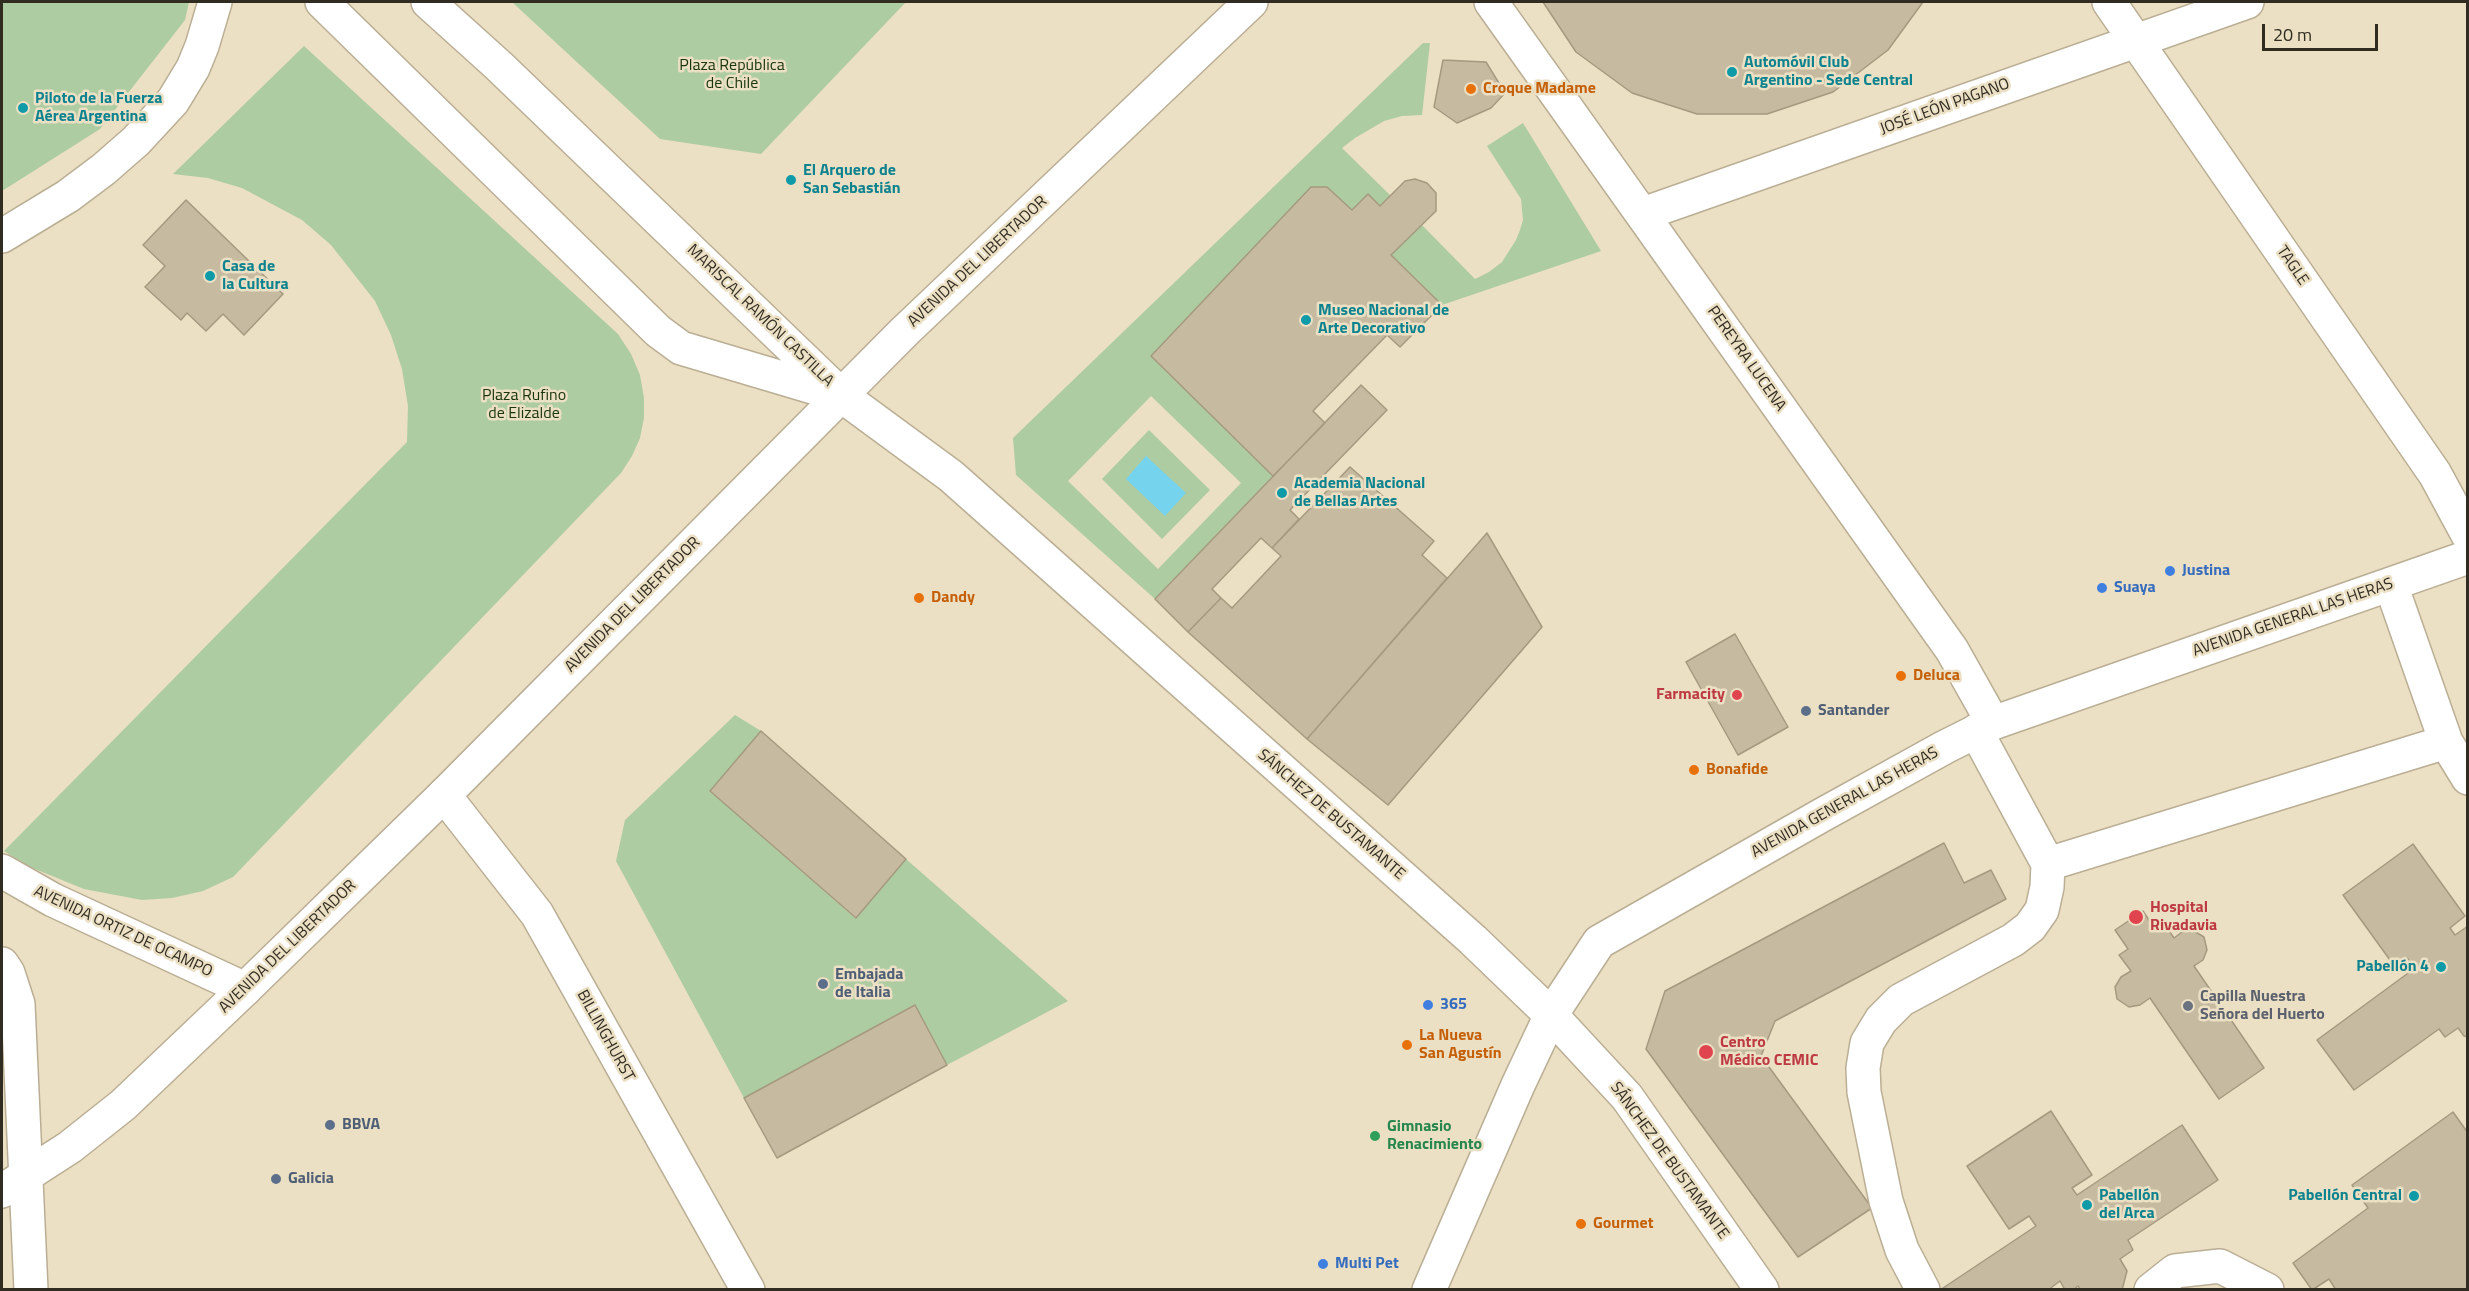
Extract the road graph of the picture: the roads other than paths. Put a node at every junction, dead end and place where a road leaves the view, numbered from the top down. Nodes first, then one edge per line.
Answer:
1 (215, 2) edge
2 (322, 2) edge
3 (428, 2) edge
4 (1251, 2) edge
5 (1491, 2) edge
6 (2109, 2) edge
7 (2247, 2) edge
8 (2136, 39) junction
9 (1643, 214) junction
10 (2, 236) edge
11 (842, 396) junction
12 (2468, 535) edge
13 (2468, 557) edge
14 (2391, 585) junction
15 (1984, 727) junction
16 (2446, 742) junction
17 (2468, 778) edge
18 (444, 795) junction
19 (2048, 864) junction
20 (2, 871) edge
21 (2, 964) edge
22 (245, 989) junction
23 (1551, 1015) junction
24 (13, 1184) edge
25 (31, 1290) edge
26 (748, 1290) edge
27 (1429, 1290) edge
28 (1761, 1290) edge
29 (1923, 1290) edge
30 (2151, 1290) edge
31 (2267, 1290) edge

1 - 10 street
2 - 11 street, MARISCAL RAMÓN CASTILLA
3 - 11 street, MARISCAL RAMÓN CASTILLA
4 - 11 street, AVENIDA DEL LIBERTADOR
5 - 9 street, PEREYRA LUCENA
6 - 8 street, TAGLE
7 - 8 street, JOSÉ LEÓN PAGANO
8 - 9 street, JOSÉ LEÓN PAGANO
8 - 12 street, TAGLE
9 - 15 street, PEREYRA LUCENA
11 - 18 street, AVENIDA DEL LIBERTADOR
11 - 23 street, SÁNCHEZ DE BUSTAMANTE
13 - 14 street, AVENIDA GENERAL LAS HERAS
14 - 15 street, AVENIDA GENERAL LAS HERAS
14 - 16 street
15 - 19 street, PEREYRA LUCENA
15 - 23 street, AVENIDA GENERAL LAS HERAS
16 - 17 street
16 - 19 street
18 - 22 street, AVENIDA DEL LIBERTADOR
18 - 26 street, BILLINGHURST
19 - 29 street
20 - 22 street, AVENIDA ORTIZ DE OCAMPO
21 - 24 street
22 - 24 street, AVENIDA DEL LIBERTADOR
23 - 27 street, AVENIDA GENERAL LAS HERAS
23 - 28 street, SÁNCHEZ DE BUSTAMANTE
24 - 25 street
30 - 31 street

